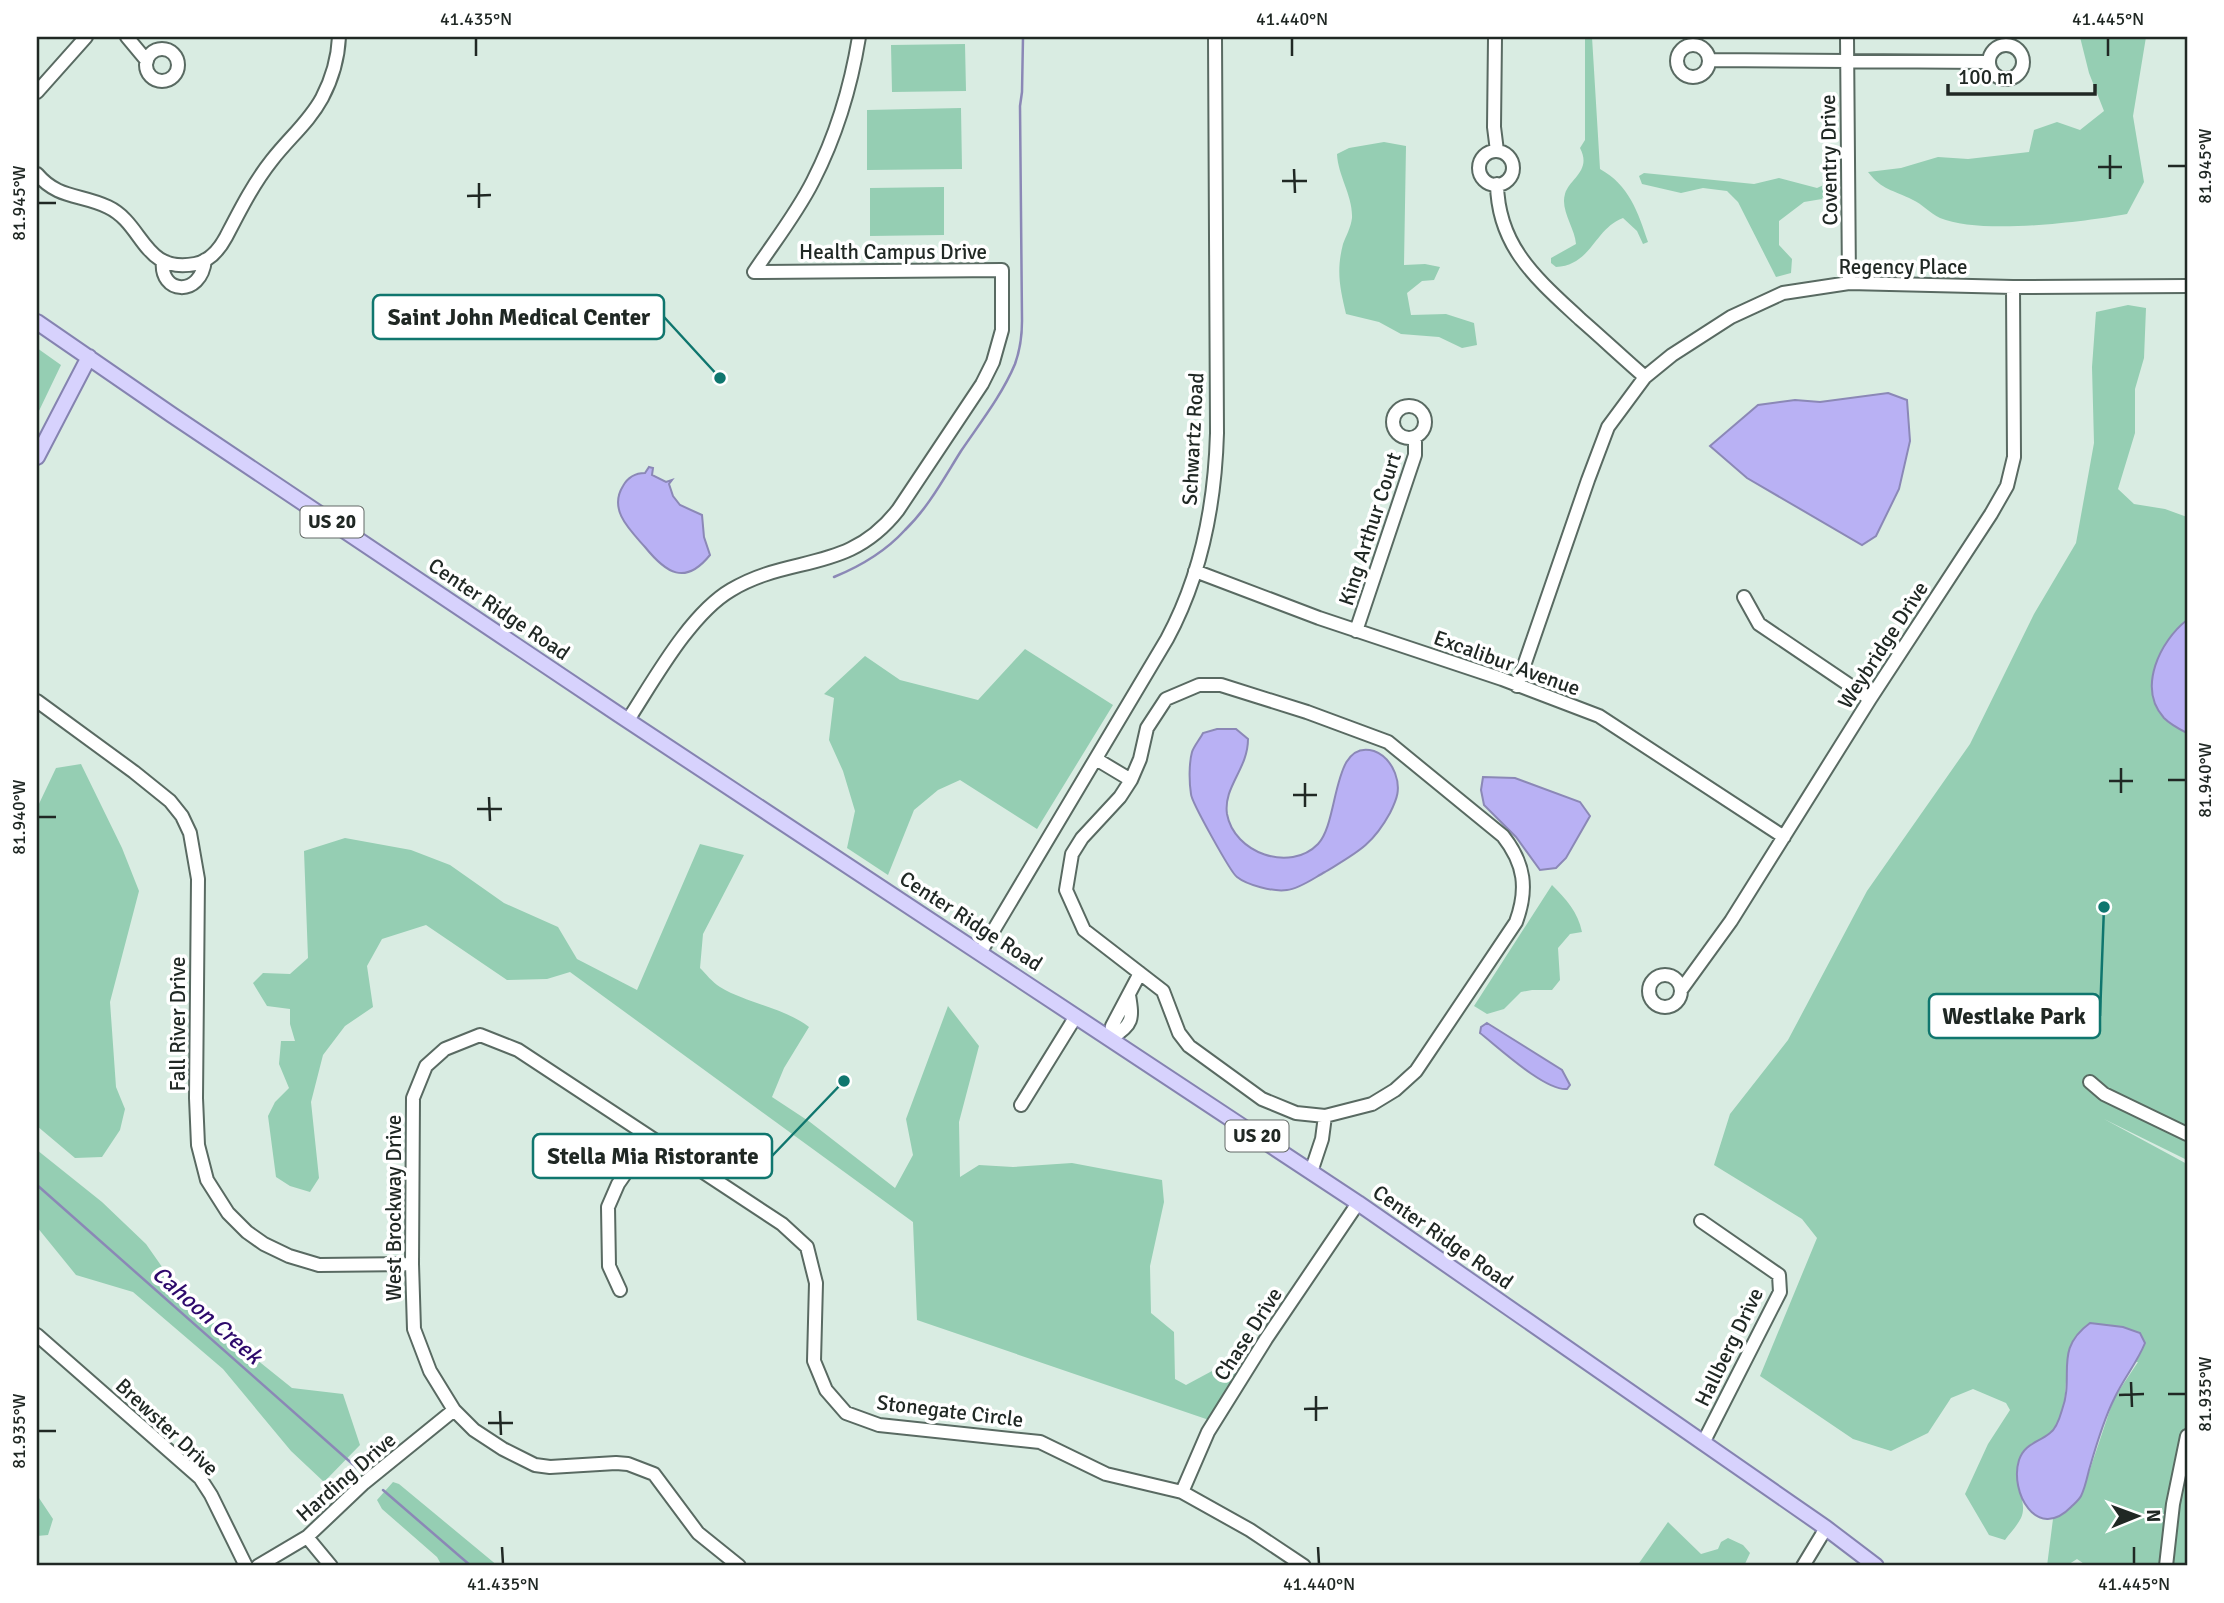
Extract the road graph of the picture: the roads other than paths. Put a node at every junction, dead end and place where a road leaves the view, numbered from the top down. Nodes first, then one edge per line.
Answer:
1 (86, 37) edge
2 (127, 37) edge
3 (339, 37) edge
4 (859, 37) edge
5 (1215, 37) edge
6 (1494, 37) edge
7 (1847, 37) edge
8 (1709, 60) dead end
9 (1847, 60) junction
10 (147, 61) dead end
11 (1989, 62) dead end
12 (37, 92) edge
13 (1497, 151) junction
14 (37, 175) edge
15 (1497, 184) junction
16 (205, 260) junction
17 (163, 261) junction
18 (1849, 283) junction
19 (2187, 286) edge
20 (2013, 287) junction
21 (37, 322) edge
22 (89, 357) junction
23 (1645, 377) junction
24 (1415, 437) dead end
25 (37, 457) edge
26 (1195, 571) junction
27 (1744, 597) dead end
28 (1356, 631) junction
29 (1517, 686) junction
30 (1870, 699) junction
31 (37, 701) edge
32 (628, 720) junction
33 (1096, 759) junction
34 (1131, 780) junction
35 (1784, 836) junction
36 (981, 953) junction
37 (1140, 973) junction
38 (1681, 990) dead end
39 (1076, 1016) junction
40 (1111, 1038) junction
41 (2090, 1082) dead end
42 (1021, 1105) dead end
43 (1325, 1116) junction
44 (2187, 1134) edge
45 (650, 1138) junction
46 (1311, 1172) junction
47 (1358, 1203) junction
48 (1702, 1221) dead end
49 (412, 1264) junction
50 (620, 1290) dead end
51 (37, 1335) edge
52 (454, 1410) junction
53 (2187, 1436) edge
54 (1703, 1443) junction
55 (1182, 1492) junction
56 (1826, 1528) junction
57 (307, 1537) junction
58 (246, 1566) edge
59 (258, 1566) edge
60 (331, 1566) edge
61 (739, 1566) edge
62 (1304, 1566) edge
63 (1803, 1566) edge
64 (1875, 1566) edge
65 (2166, 1566) edge

1 - 12 street
2 - 10 street
3 - 16 street
4 - 32 street, Health Campus Drive
5 - 26 street, Schwartz Road
6 - 13 street
7 - 9 street, Coventry Drive
8 - 9 street
9 - 11 street
9 - 18 street, Coventry Drive
13 - 15 street
13 - 15 street
14 - 17 street
15 - 23 street
16 - 17 street
16 - 17 street
18 - 20 street, Regency Place
18 - 23 street, Regency Place
19 - 20 street, Regency Place
20 - 30 street, Weybridge Drive
21 - 22 main road, Center Ridge Road / US 20
22 - 25 main road
22 - 32 main road, Center Ridge Road / US 20
23 - 29 street, Regency Place
24 - 28 street, King Arthur Court
26 - 28 street, Excalibur Avenue
26 - 33 street, Schwartz Road
27 - 30 street
28 - 29 street, Excalibur Avenue
29 - 35 street, Excalibur Avenue
30 - 35 street, Weybridge Drive
31 - 49 street, Fall River Drive
32 - 36 main road, Center Ridge Road / US 20
33 - 34 street
33 - 36 street, Schwartz Road
34 - 37 street
34 - 43 street
35 - 38 street, Weybridge Drive
36 - 39 main road, Center Ridge Road / US 20
37 - 40 street
37 - 43 street
39 - 40 main road, Center Ridge Road / US 20
39 - 42 street
40 - 46 main road, Center Ridge Road / US 20
41 - 44 street
43 - 46 street
45 - 49 street, West Brockway Drive
45 - 50 street
45 - 55 street, Stonegate Circle
46 - 47 main road, Center Ridge Road / US 20
47 - 54 main road, Center Ridge Road / US 20
47 - 55 street, Chase Drive
48 - 54 street, Hallberg Drive
49 - 52 street, West Brockway Drive
51 - 58 street, Brewster Drive
52 - 57 street, Harding Drive
52 - 61 street, West Brockway Drive
53 - 65 street
54 - 56 main road, Center Ridge Road / US 20
55 - 62 street, Stonegate Circle
56 - 63 street
56 - 64 main road, Center Ridge Road / US 20
57 - 59 street, Harding Drive
57 - 60 street

